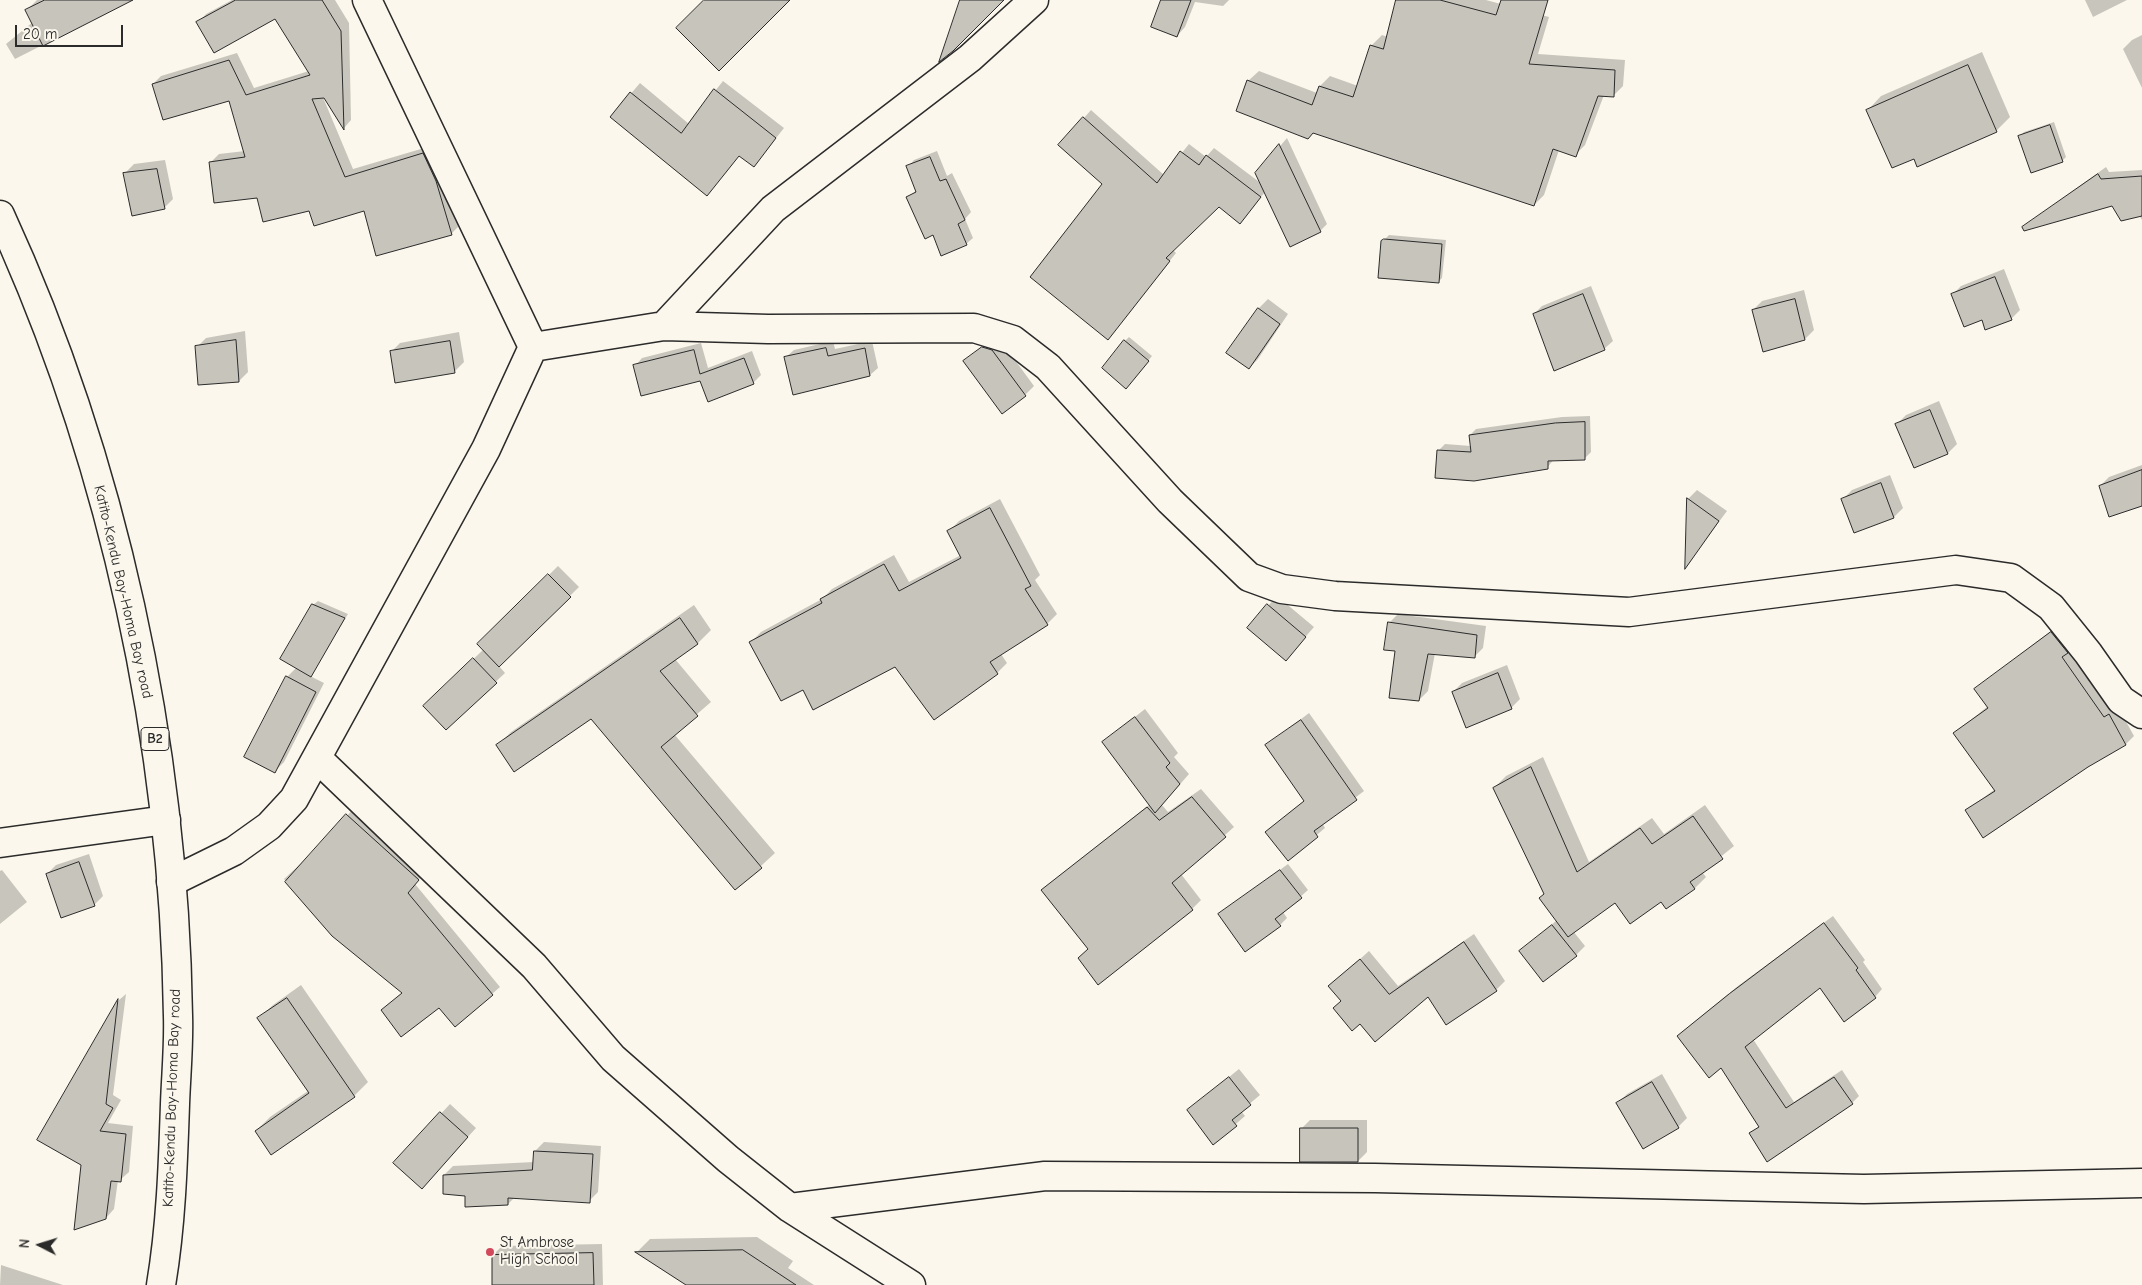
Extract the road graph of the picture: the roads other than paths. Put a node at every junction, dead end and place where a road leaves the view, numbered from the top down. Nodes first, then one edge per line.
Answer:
1 (366, 0) edge
2 (1034, 0) edge
3 (0, 215) edge
4 (664, 326) junction
5 (533, 347) junction
6 (2142, 714) edge
7 (317, 758) junction
8 (166, 820) junction
9 (0, 843) edge
10 (172, 882) junction
11 (2142, 1184) edge
12 (790, 1208) junction
13 (161, 1285) edge
14 (912, 1285) edge

1 - 5 main road
2 - 4 main road
3 - 8 main road, Katito-Kendu Bay-Homa Bay road / B2
4 - 5 main road
4 - 6 main road
5 - 7 main road
7 - 10 main road
7 - 12 main road
8 - 9 main road
8 - 10 main road, Katito-Kendu Bay-Homa Bay road / B2
10 - 13 main road, Katito-Kendu Bay-Homa Bay road / B2
11 - 12 main road
12 - 14 main road

